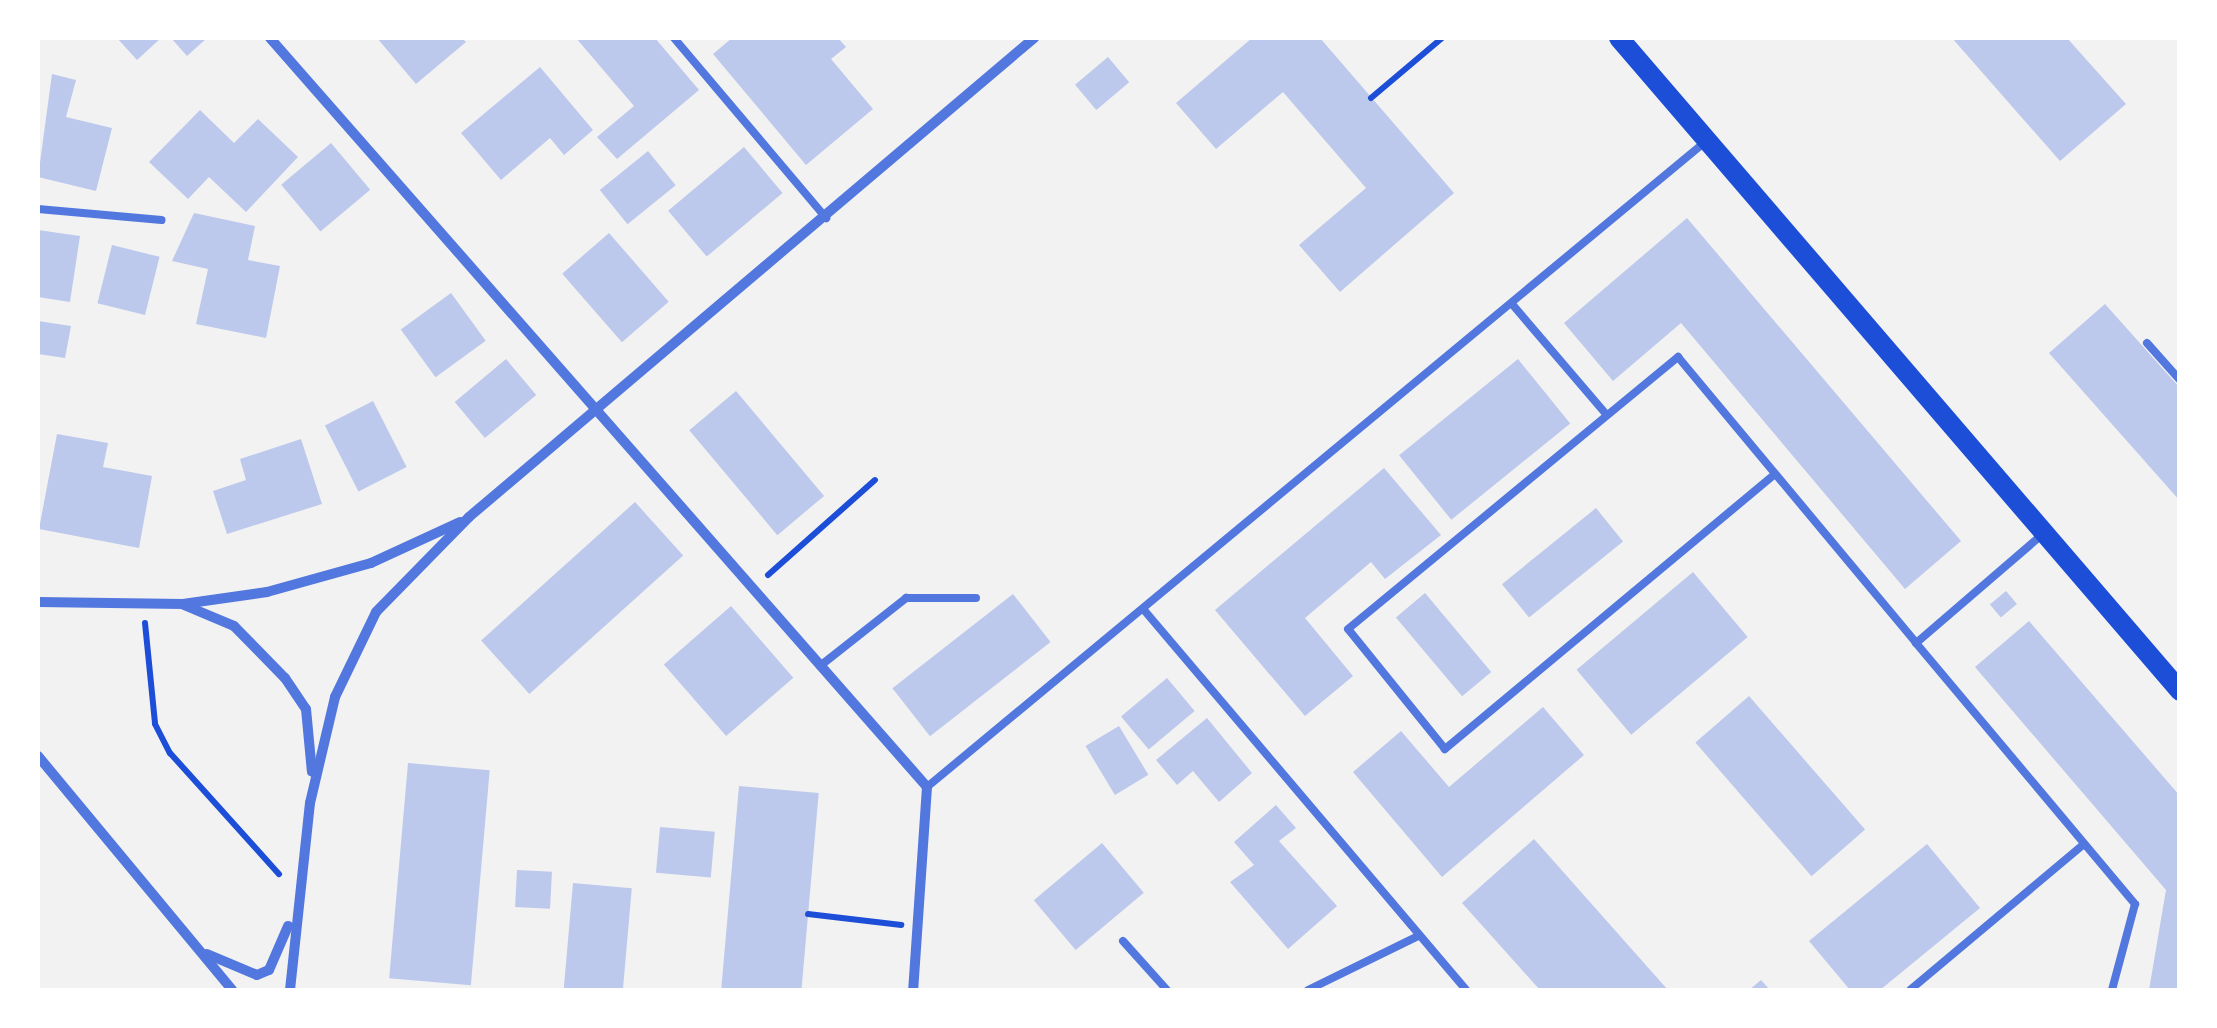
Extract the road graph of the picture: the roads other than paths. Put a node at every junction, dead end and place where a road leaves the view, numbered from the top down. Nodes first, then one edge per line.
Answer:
1 (270, 38) edge
2 (674, 38) edge
3 (1034, 38) edge
4 (1619, 38) edge
5 (1707, 140) junction
6 (38, 209) edge
7 (826, 218) junction
8 (162, 220) dead end
9 (1512, 304) junction
10 (2147, 344) dead end
11 (2180, 380) edge
12 (596, 413) junction
13 (1606, 414) junction
14 (1775, 474) junction
15 (470, 517) junction
16 (2044, 533) junction
17 (976, 598) dead end
18 (38, 602) edge
19 (183, 604) junction
20 (1144, 610) junction
21 (1916, 644) junction
22 (820, 666) junction
23 (2180, 692) edge
24 (38, 756) edge
25 (927, 787) junction
26 (310, 802) junction
27 (2083, 845) junction
28 (292, 912) junction
29 (1418, 936) junction
30 (1124, 940) dead end
31 (194, 944) junction
32 (232, 990) edge
33 (290, 990) edge
34 (913, 990) edge
35 (1168, 990) edge
36 (1308, 990) edge
37 (1466, 990) edge
38 (1910, 990) edge
39 (2112, 990) edge

1 - 12 street
2 - 7 lane
3 - 7 street
4 - 5 main road
5 - 9 lane
5 - 16 main road
6 - 8 lane
7 - 12 street
9 - 13 lane
9 - 20 lane
10 - 11 lane
12 - 15 street
12 - 22 street
13 - 14 lane
13 - 14 lane
14 - 21 lane
15 - 19 street
15 - 26 street
16 - 21 lane
16 - 23 main road
17 - 22 lane
18 - 19 street
19 - 26 street
20 - 25 lane
20 - 29 lane
21 - 27 lane
22 - 25 street
24 - 31 street
25 - 34 street
26 - 28 street
27 - 38 lane
27 - 39 lane
28 - 31 street
28 - 33 street
29 - 36 lane
29 - 37 lane
30 - 35 lane
31 - 32 street

